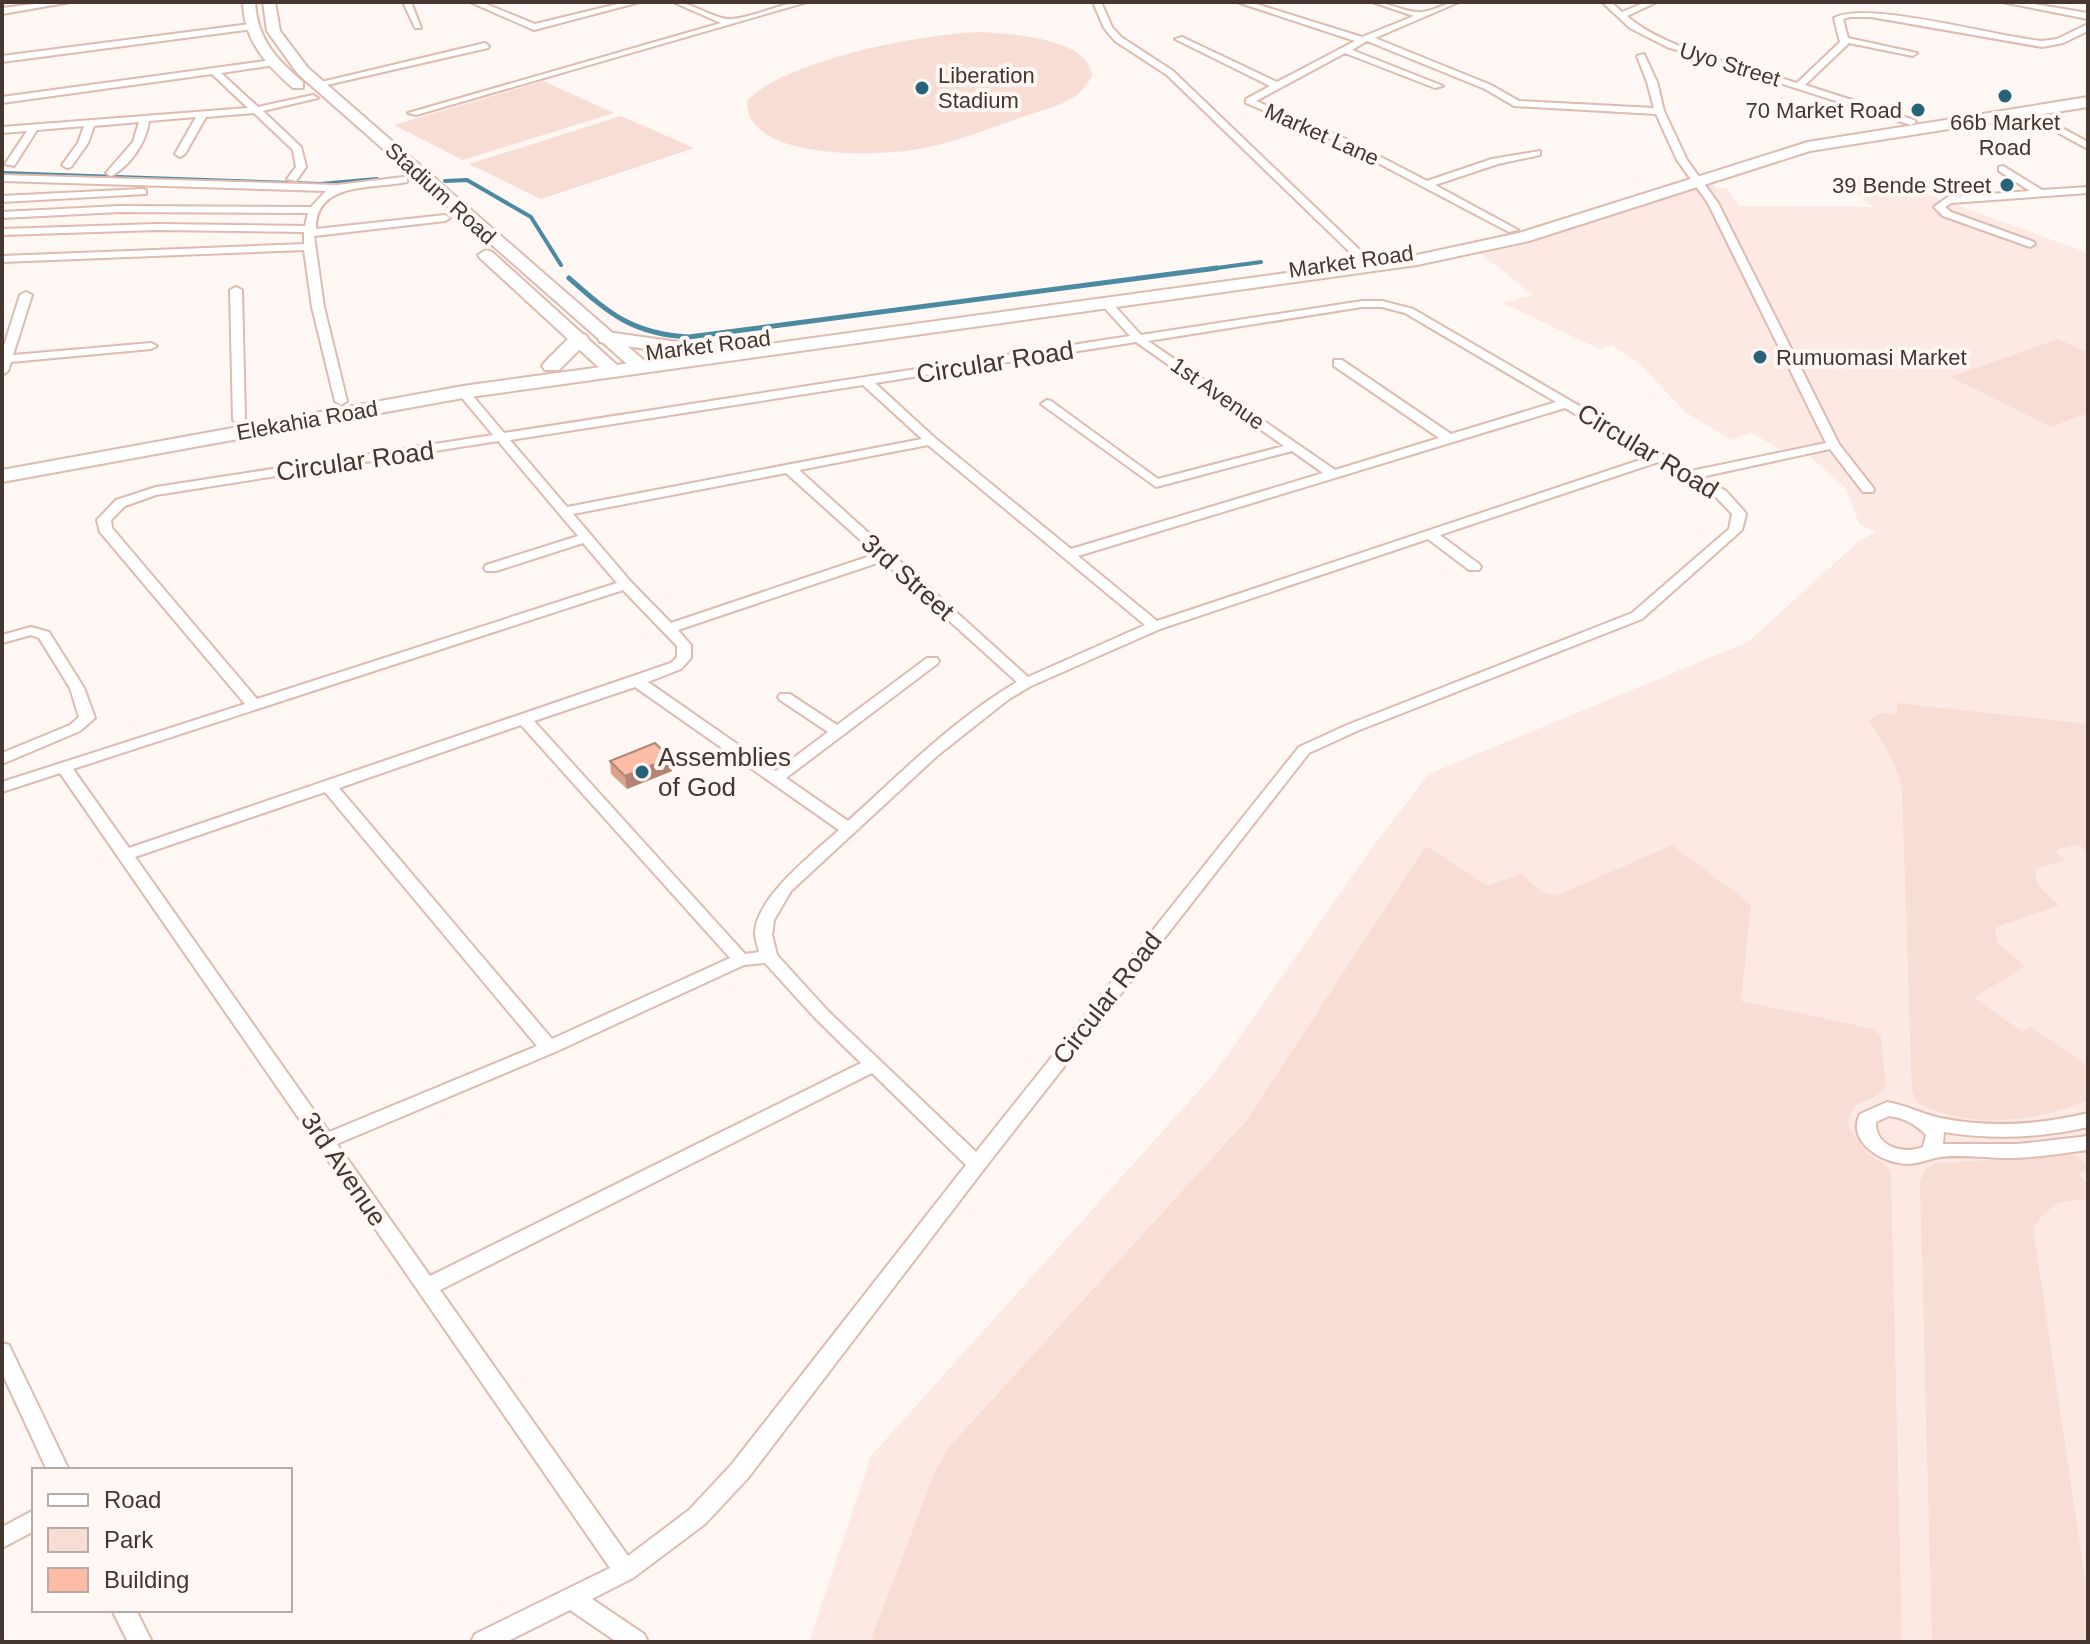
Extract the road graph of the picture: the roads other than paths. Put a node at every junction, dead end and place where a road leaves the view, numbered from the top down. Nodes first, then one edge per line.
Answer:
1 (67, 2) edge
2 (249, 2) edge
3 (269, 2) edge
4 (407, 2) edge
5 (636, 2) edge
6 (677, 2) edge
7 (803, 2) edge
8 (1097, 2) edge
9 (1241, 2) edge
10 (1376, 2) edge
11 (1455, 2) edge
12 (1606, 2) edge
13 (1653, 2) edge
14 (2006, 2) edge
15 (480, 3) edge
16 (2, 11) edge
17 (1621, 15) junction
18 (1423, 16) junction
19 (2088, 16) edge
20 (727, 22) junction
21 (418, 26) dead end
22 (250, 27) junction
23 (2088, 27) edge
24 (1179, 39) dead end
25 (1364, 39) junction
26 (1845, 40) junction
27 (485, 46) dead end
28 (1345, 50) junction
29 (1913, 53) dead end
30 (1641, 56) dead end
31 (2, 59) edge
32 (272, 63) junction
33 (214, 71) junction
34 (1276, 85) junction
35 (1438, 86) dead end
36 (1799, 86) junction
37 (315, 91) junction
38 (2088, 95) edge
39 (2, 100) edge
40 (2088, 102) edge
41 (255, 110) junction
42 (1659, 111) junction
43 (2026, 112) junction
44 (413, 113) dead end
45 (203, 114) junction
46 (144, 118) junction
47 (90, 122) junction
48 (1911, 122) junction
49 (34, 127) junction
50 (2, 130) edge
51 (2088, 146) edge
52 (1537, 153) dead end
53 (180, 154) dead end
54 (67, 165) dead end
55 (6, 167) edge
56 (2003, 169) dead end
57 (111, 173) junction
58 (1694, 175) junction
59 (399, 176) junction
60 (2, 178) edge
61 (292, 179) junction
62 (1429, 184) junction
63 (332, 190) junction
64 (2088, 190) edge
65 (2041, 194) junction
66 (2, 199) edge
67 (314, 210) junction
68 (2, 215) edge
69 (451, 223) joint
70 (1513, 230) junction
71 (311, 231) junction
72 (2, 232) edge
73 (2030, 244) dead end
74 (311, 247) junction
75 (478, 248) dead end
76 (2, 259) edge
77 (1359, 265) junction
78 (236, 290) dead end
79 (26, 295) dead end
80 (1108, 305) junction
81 (607, 338) junction
82 (579, 339) junction
83 (1140, 340) junction
84 (151, 346) dead end
85 (678, 348) junction
86 (635, 361) junction
87 (3, 363) edge
88 (1338, 363) dead end
89 (606, 365) junction
90 (552, 366) junction
91 (867, 382) junction
92 (463, 392) junction
93 (341, 401) junction
94 (1567, 403) junction
95 (1047, 404) dead end
96 (239, 420) junction
97 (500, 439) junction
98 (1451, 440) junction
99 (931, 441) junction
100 (1833, 445) junction
101 (1294, 447) junction
102 (1659, 458) junction
103 (2, 464) edge
104 (791, 470) junction
105 (1334, 475) junction
106 (1690, 475) junction
107 (2, 476) edge
108 (1868, 489) dead end
109 (562, 512) junction
110 (1430, 534) junction
111 (585, 538) junction
112 (1070, 554) junction
113 (884, 556) junction
114 (1474, 567) dead end
115 (491, 568) dead end
116 (626, 585) junction
117 (1155, 626) junction
118 (668, 629) junction
119 (2, 639) edge
120 (932, 661) dead end
121 (637, 681) junction
122 (1026, 683) junction
123 (785, 697) dead end
124 (254, 705) junction
125 (524, 719) junction
126 (838, 732) junction
127 (2, 759) edge
128 (64, 767) junction
129 (776, 778) junction
130 (328, 785) junction
131 (2, 787) edge
132 (850, 830) junction
133 (127, 854) junction
134 (769, 957) junction
135 (741, 960) junction
136 (549, 1048) junction
137 (875, 1064) junction
138 (2088, 1120) edge
139 (1924, 1121) junction
140 (325, 1141) junction
141 (2088, 1143) edge
142 (1932, 1151) junction
143 (977, 1164) junction
144 (425, 1288) junction
145 (2, 1351) edge
146 (57, 1468) edge
147 (32, 1521) edge
148 (2, 1538) edge
149 (625, 1571) junction
150 (572, 1598) junction
151 (125, 1612) edge
152 (140, 1642) edge
153 (483, 1642) edge
154 (636, 1642) edge

1 - 16 street
2 - 22 main road, Stadium Road
3 - 37 main road, Stadium Road
4 - 21 street
5 - 15 street
6 - 20 street
7 - 20 street
8 - 77 street
9 - 25 street
10 - 18 street
11 - 18 street, Market Lane
12 - 17 street, Uyo Street
13 - 17 street
14 - 19 street
17 - 36 street, Uyo Street
18 - 25 street, Market Lane
20 - 44 street
22 - 31 street
22 - 32 main road, Stadium Road
23 - 26 street
24 - 34 street
25 - 28 street, Market Lane
25 - 42 street
26 - 29 street
26 - 36 street
27 - 37 street
28 - 34 street, Market Lane
28 - 35 street
30 - 42 street
32 - 33 street
32 - 37 main road, Stadium Road
33 - 39 street
33 - 41 street
34 - 62 street, Market Lane
36 - 48 street, Uyo Street
37 - 41 street
37 - 59 main road, Stadium Road
37 - 81 main road, Stadium Road
38 - 48 main road, Market Road
40 - 43 main road, Market Road
41 - 45 street
41 - 61 street
42 - 58 street
43 - 51 street
43 - 58 main road, Market Road
45 - 46 street
45 - 53 street
46 - 47 street
46 - 57 street
47 - 49 street
47 - 54 street
48 - 58 main road, Market Road
49 - 50 street
49 - 55 street
52 - 62 street
55 - 57 street
56 - 65 street
57 - 61 street
58 - 70 main road, Market Road
58 - 77 main road, Market Road
58 - 100 street
59 - 61 street
59 - 63 street
59 - 69 main road, Stadium Road
60 - 63 street
62 - 70 street, Market Lane
63 - 66 street
63 - 67 street
64 - 65 street
65 - 73 street
67 - 68 street
67 - 71 street
69 - 71 street
70 - 77 main road, Market Road
71 - 72 street
71 - 74 street
74 - 76 street
74 - 93 street
75 - 82 main road, Stadium Road
77 - 80 main road, Market Road
77 - 85 main road, Market Road
78 - 96 street
79 - 87 street
80 - 83 street, 1st Avenue
80 - 86 main road, Market Road
81 - 85 main road
81 - 86 main road, Stadium Road
82 - 89 main road, Stadium Road
82 - 90 main road
83 - 91 street, Circular Road
83 - 94 street, Circular Road
83 - 101 street, 1st Avenue
84 - 87 street
85 - 86 main road, Market Road
86 - 89 main road, Market Road
88 - 98 street
89 - 90 main road, Elekahia Road
89 - 92 main road, Elekahia Road
90 - 93 main road, Elekahia Road
91 - 97 street, Circular Road
91 - 99 street
92 - 97 street
92 - 107 main road, Elekahia Road
93 - 96 main road, Elekahia Road
94 - 98 street
94 - 102 street, Circular Road
95 - 101 street
96 - 103 main road, Elekahia Road
97 - 109 street
97 - 124 street, Circular Road
98 - 105 street
99 - 104 street
99 - 112 street
100 - 106 street
100 - 108 street
101 - 105 street, 1st Avenue
102 - 106 street, Circular Road
102 - 110 street
104 - 109 street
104 - 113 street, 3rd Street
105 - 112 street
106 - 143 street, Circular Road
109 - 111 street
110 - 114 street
110 - 117 street
111 - 115 street
111 - 116 street
112 - 117 street
113 - 118 street
113 - 122 street, 3rd Street
116 - 118 street
116 - 124 street
117 - 122 street
118 - 121 street
119 - 127 street
120 - 126 street
121 - 125 street
121 - 129 street
122 - 132 street
123 - 126 street
124 - 128 street
125 - 130 street
125 - 135 street
126 - 129 street
128 - 131 street
128 - 133 street, 3rd Avenue
129 - 132 street
130 - 133 street
130 - 136 street
132 - 134 street
133 - 140 street, 3rd Avenue
134 - 135 street
134 - 137 street
135 - 136 street
136 - 140 street
137 - 143 street
137 - 144 street
138 - 139 street
139 - 142 street
139 - 142 street
140 - 144 street, 3rd Avenue
141 - 142 street
143 - 149 street, Circular Road
144 - 149 street, 3rd Avenue
145 - 146 street
147 - 148 street
149 - 150 street, Circular Road
150 - 153 street, Circular Road
150 - 154 street
151 - 152 street

